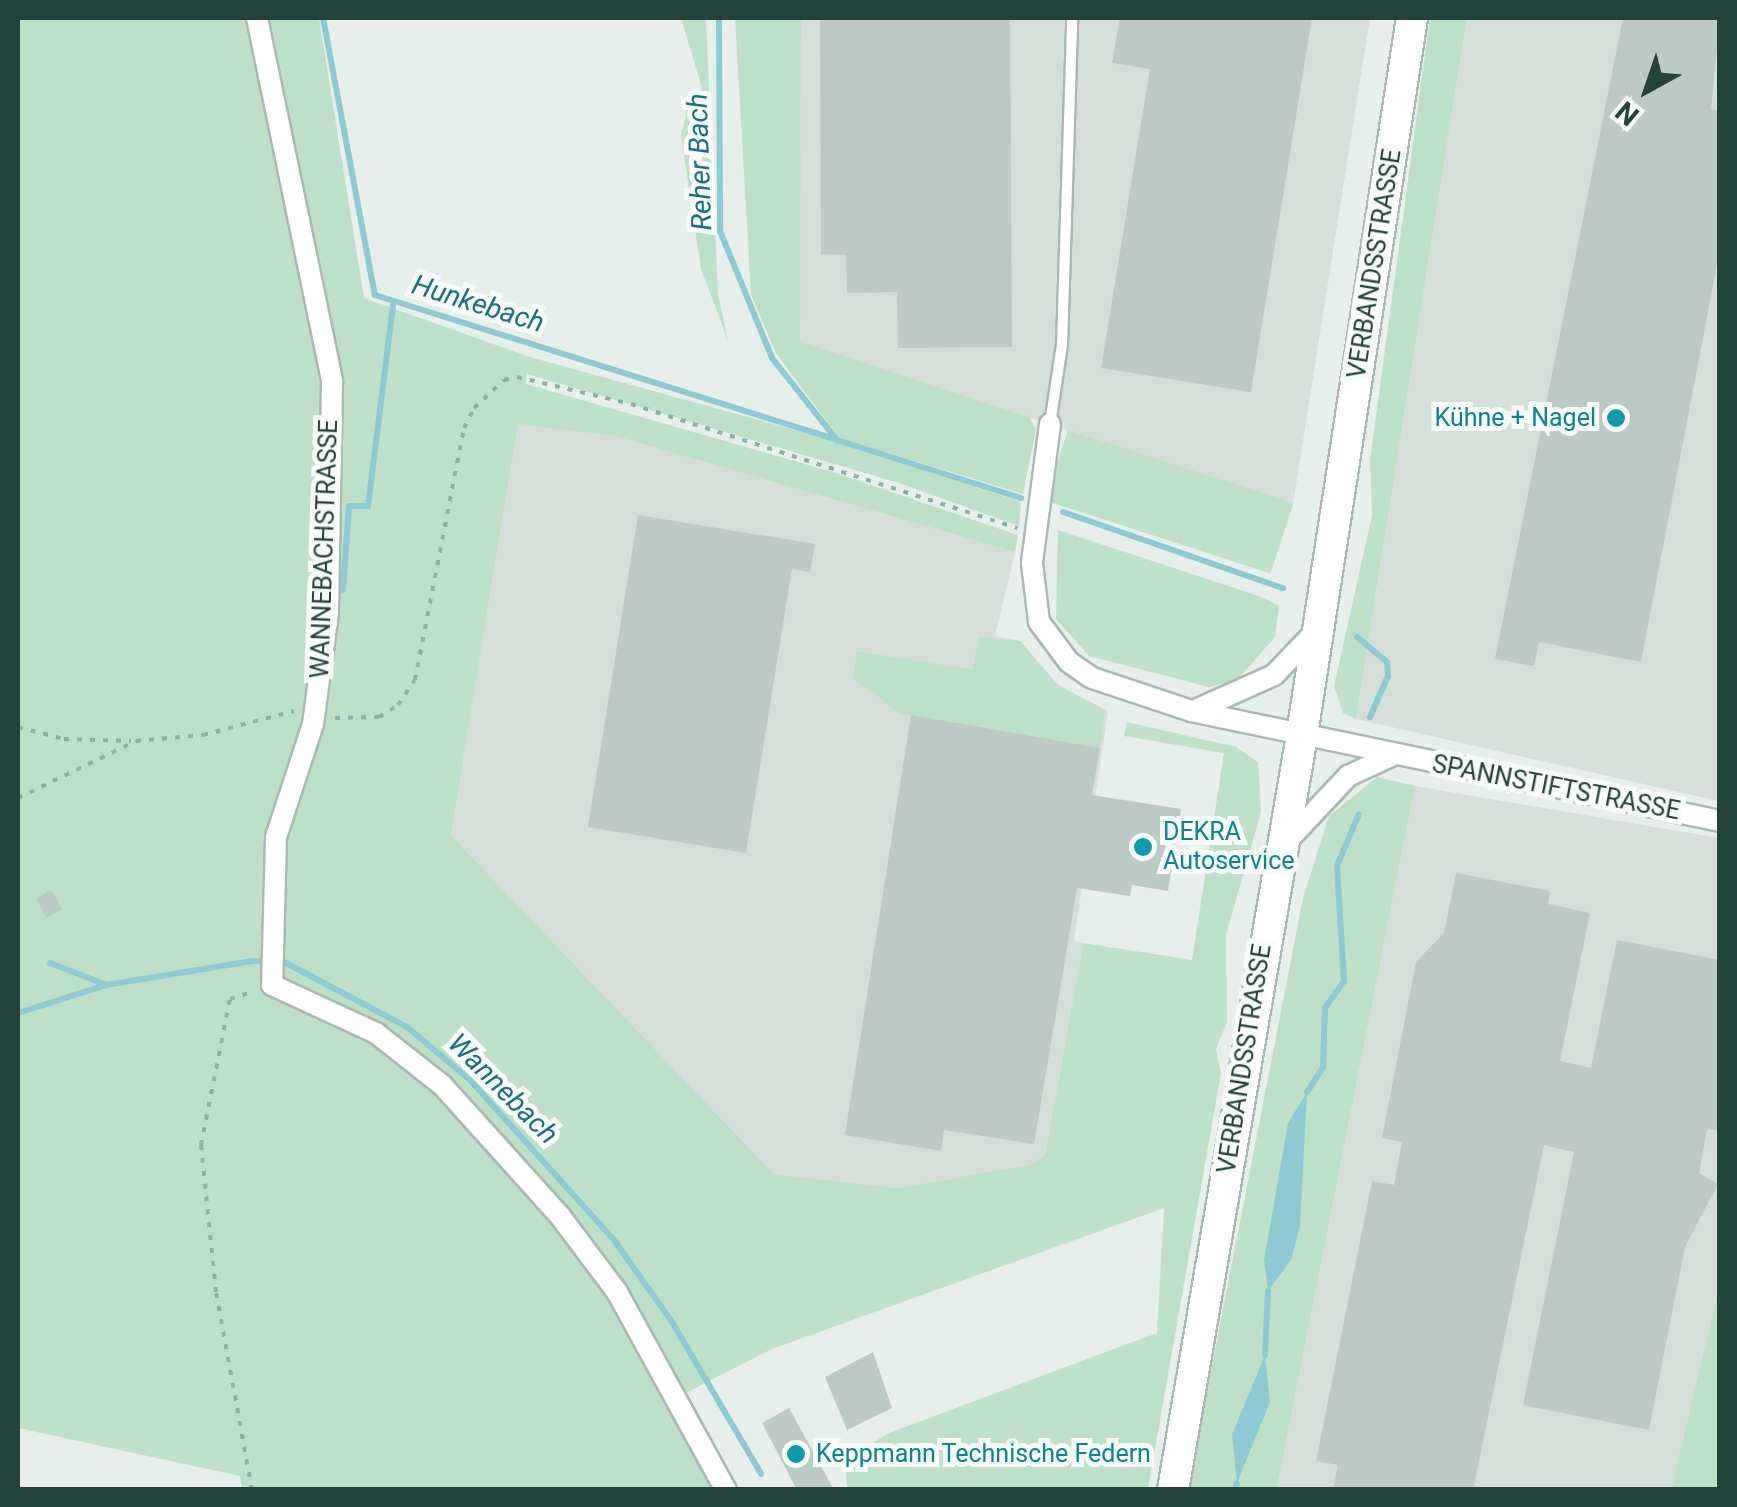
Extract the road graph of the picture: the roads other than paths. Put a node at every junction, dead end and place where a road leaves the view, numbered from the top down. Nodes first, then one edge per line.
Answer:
1 (257, 18) edge
2 (1072, 18) edge
3 (1412, 18) edge
4 (1050, 424) joint
5 (1319, 629) junction
6 (1191, 711) junction
7 (1302, 734) junction
8 (1393, 755) junction
9 (1720, 821) edge
10 (1282, 846) junction
11 (726, 1490) edge
12 (1173, 1490) edge

1 - 11 street, WANNEBACHSTRASSE
2 - 4 lane
3 - 5 main road, VERBANDSSTRASSE
4 - 6 street
5 - 6 street
5 - 7 main road, VERBANDSSTRASSE
6 - 7 street, SPANNSTIFTSTRASSE
7 - 8 street, SPANNSTIFTSTRASSE
7 - 10 main road, VERBANDSSTRASSE
8 - 9 street, SPANNSTIFTSTRASSE
8 - 10 street
10 - 12 main road, VERBANDSSTRASSE

